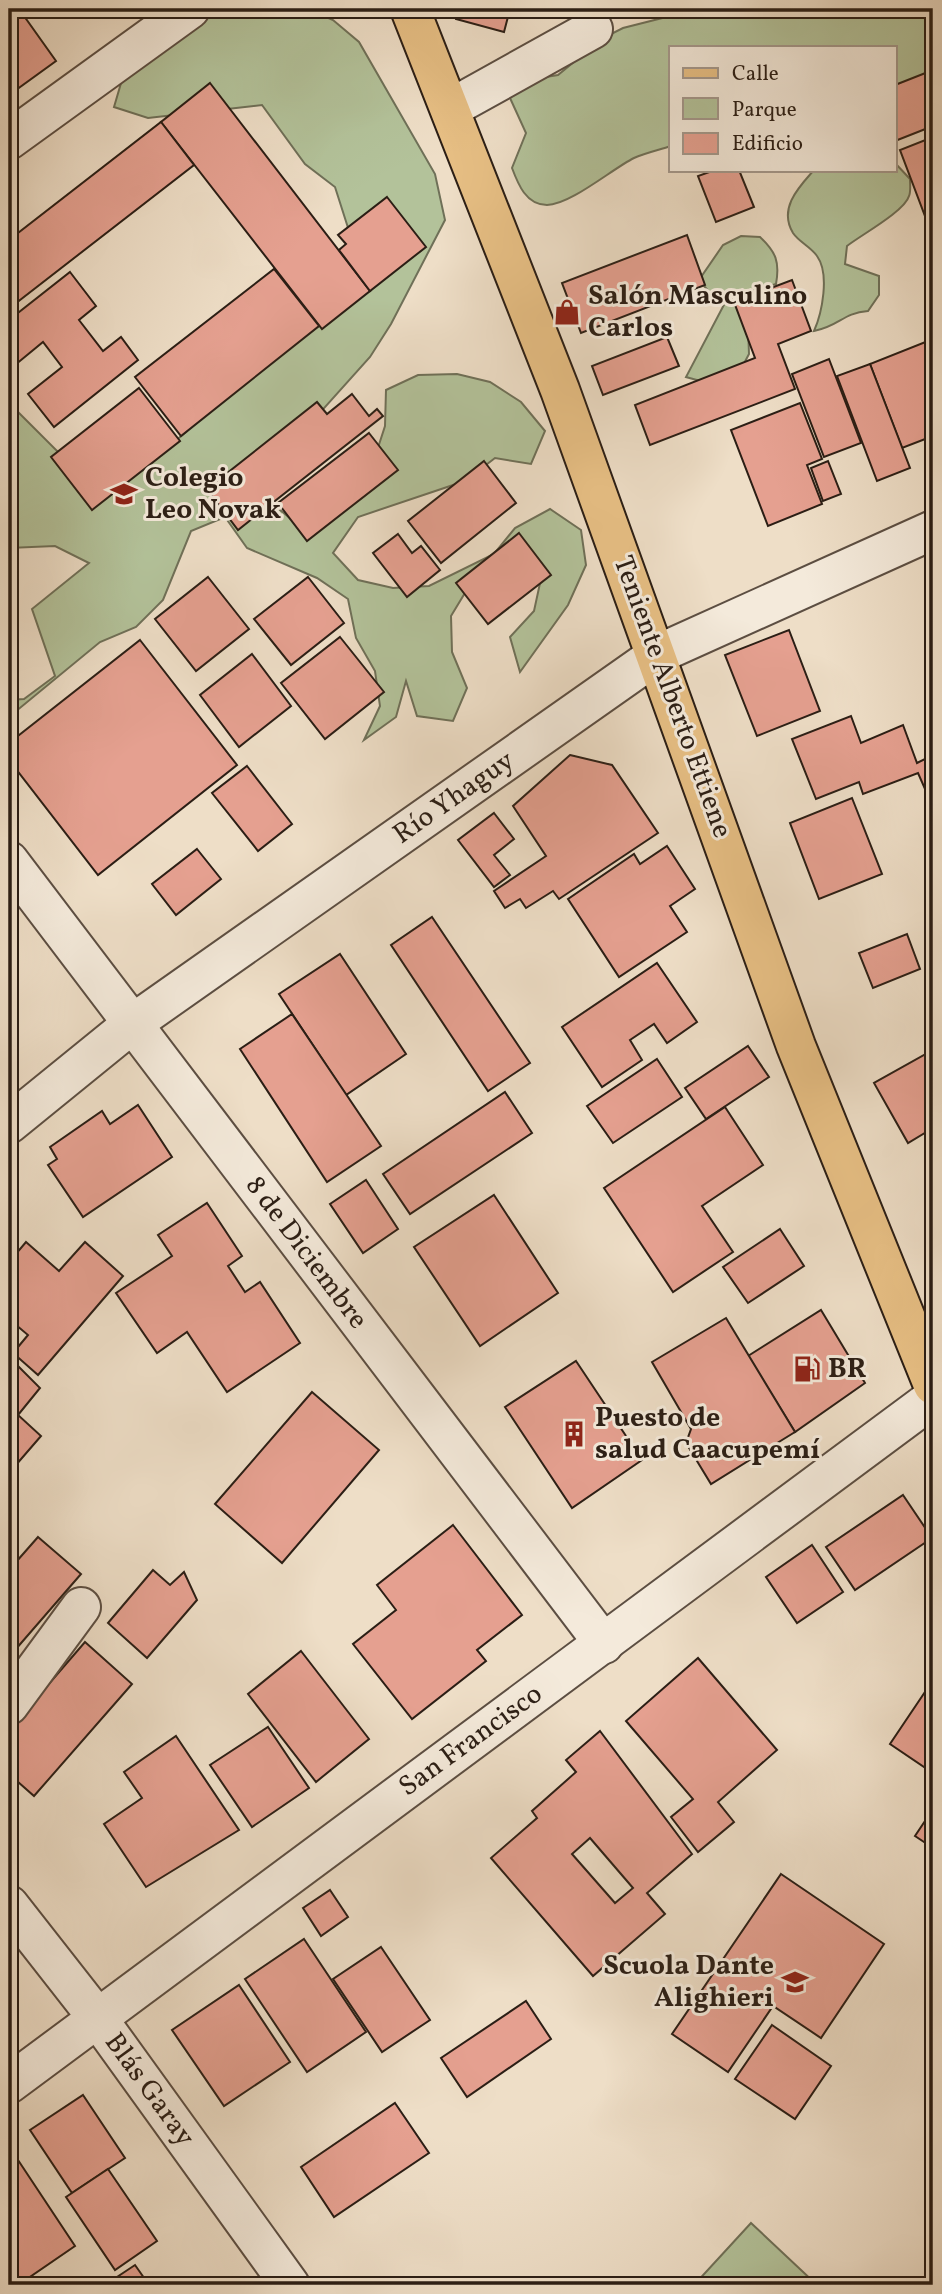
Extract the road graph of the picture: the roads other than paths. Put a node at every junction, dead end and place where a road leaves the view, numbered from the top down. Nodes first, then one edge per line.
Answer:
1 (190, 9) edge
2 (410, 9) edge
3 (593, 29) dead end
4 (451, 108) junction
5 (9, 140) edge
6 (933, 530) edge
7 (657, 654) junction
8 (9, 861) edge
9 (132, 1024) junction
10 (9, 1124) edge
11 (933, 1385) edge
12 (933, 1398) edge
13 (81, 1607) dead end
14 (604, 1644) junction
15 (9, 1705) edge
16 (9, 1905) edge
17 (96, 2016) junction
18 (9, 2084) edge
19 (287, 2282) edge

1 - 5 street
2 - 4 main road, Teniente Alberto Ettiene
3 - 4 street
4 - 7 main road, Teniente Alberto Ettiene
6 - 7 street, Río Yhaguy
7 - 9 street, Río Yhaguy
7 - 11 main road, Teniente Alberto Ettiene
8 - 9 street, 8 de Diciembre
9 - 10 street, Río Yhaguy
9 - 14 street, 8 de Diciembre
12 - 14 street, San Francisco
13 - 15 street
14 - 17 street, San Francisco
16 - 17 street, Blás Garay
17 - 18 street, San Francisco
17 - 19 street, Blás Garay

